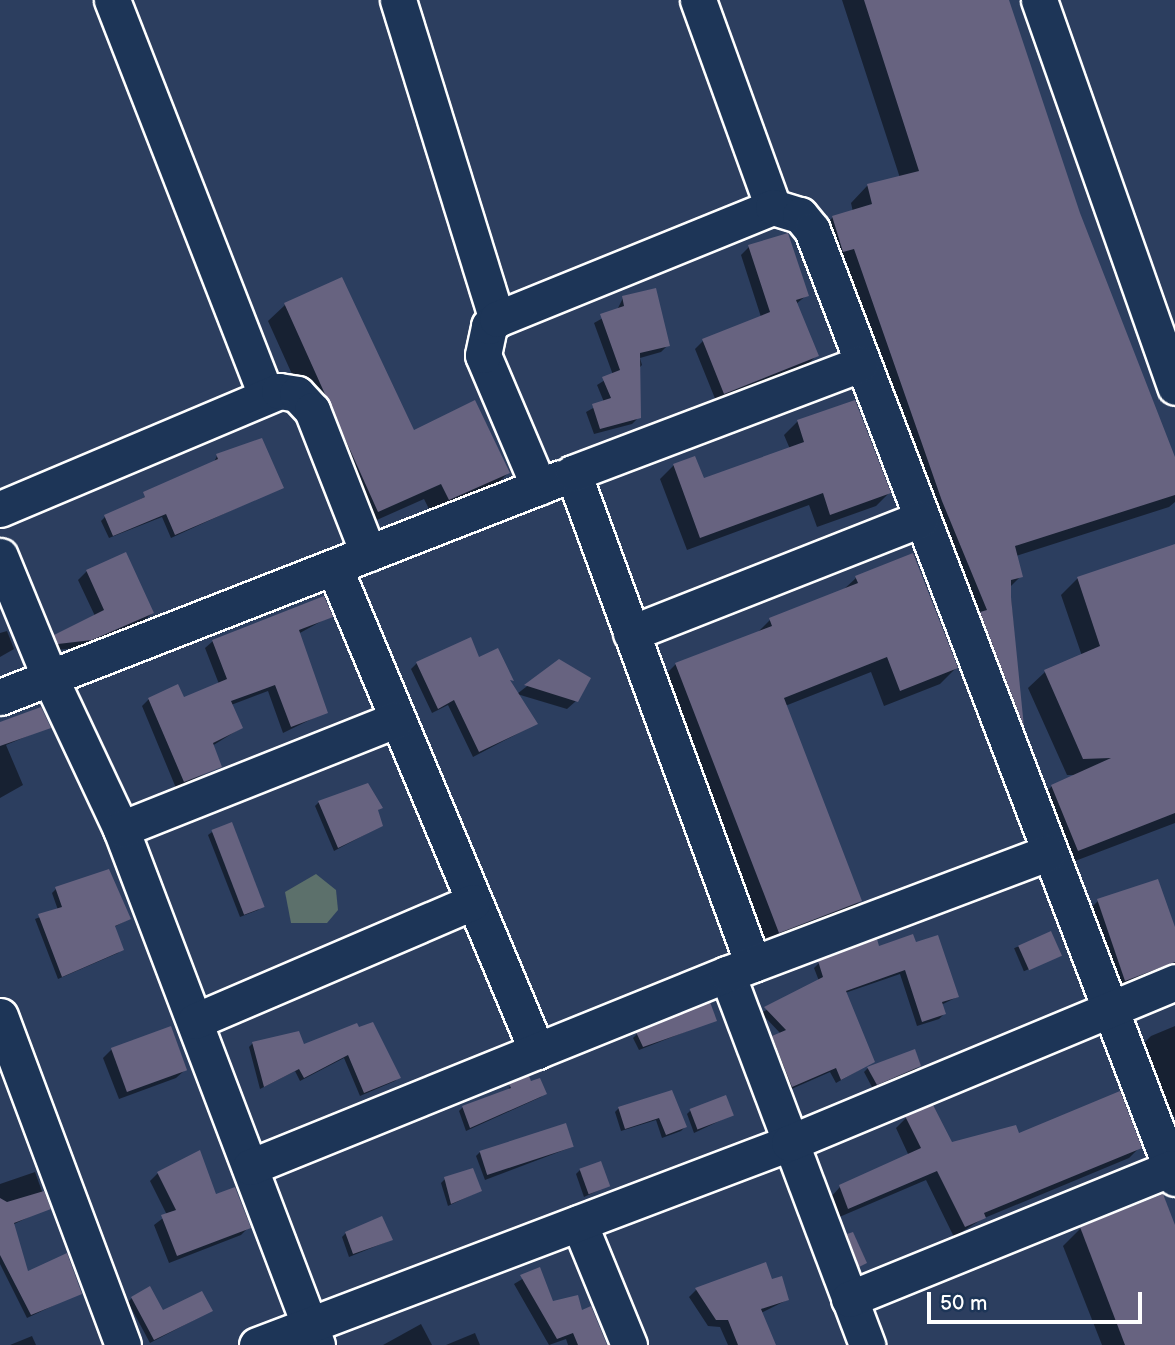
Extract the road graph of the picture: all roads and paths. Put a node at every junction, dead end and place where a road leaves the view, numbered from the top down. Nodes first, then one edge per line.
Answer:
1 (112, 0) edge
2 (1039, 0) edge
3 (401, 1) edge
4 (703, 2) edge
5 (773, 207) junction
6 (497, 318) junction
7 (860, 364) junction
8 (1175, 387) edge
9 (266, 395) junction
10 (573, 473) junction
11 (539, 487) junction
12 (0, 509) edge
13 (920, 519) junction
14 (368, 554) junction
15 (0, 556) edge
16 (334, 567) junction
17 (631, 633) junction
18 (50, 678) junction
19 (0, 697) edge
20 (397, 719) junction
21 (121, 829) junction
22 (1048, 853) junction
23 (473, 902) junction
24 (740, 969) junction
25 (1175, 982) edge
26 (1109, 1009) junction
27 (0, 1016) edge
28 (195, 1021) junction
29 (537, 1051) junction
30 (1162, 1106) edge
31 (789, 1143) junction
32 (250, 1167) junction
33 (1173, 1173) edge
34 (579, 1223) junction
35 (849, 1299) junction
36 (313, 1335) edge
37 (123, 1345) edge
38 (257, 1345) edge
39 (629, 1345) edge
40 (867, 1345) edge

1 - 9 street
2 - 8 street
3 - 6 street
4 - 5 street
5 - 6 street
5 - 7 street
6 - 11 street
7 - 10 street
7 - 13 street
9 - 12 street
9 - 14 street
10 - 11 street
10 - 17 street
11 - 14 street
13 - 17 street
13 - 22 street
14 - 16 street
15 - 18 street
16 - 18 street
16 - 20 street
17 - 24 street
18 - 19 street
18 - 21 street
20 - 21 street
20 - 23 street
21 - 28 street
22 - 24 street
22 - 26 street
23 - 28 street
23 - 29 street
24 - 29 street
24 - 31 street
25 - 26 street
26 - 30 street
26 - 31 street
27 - 37 street
28 - 32 street
29 - 32 street
30 - 33 street
31 - 34 street
31 - 35 street
32 - 36 street
33 - 35 street
34 - 36 street
34 - 39 street
35 - 40 street
36 - 38 street

